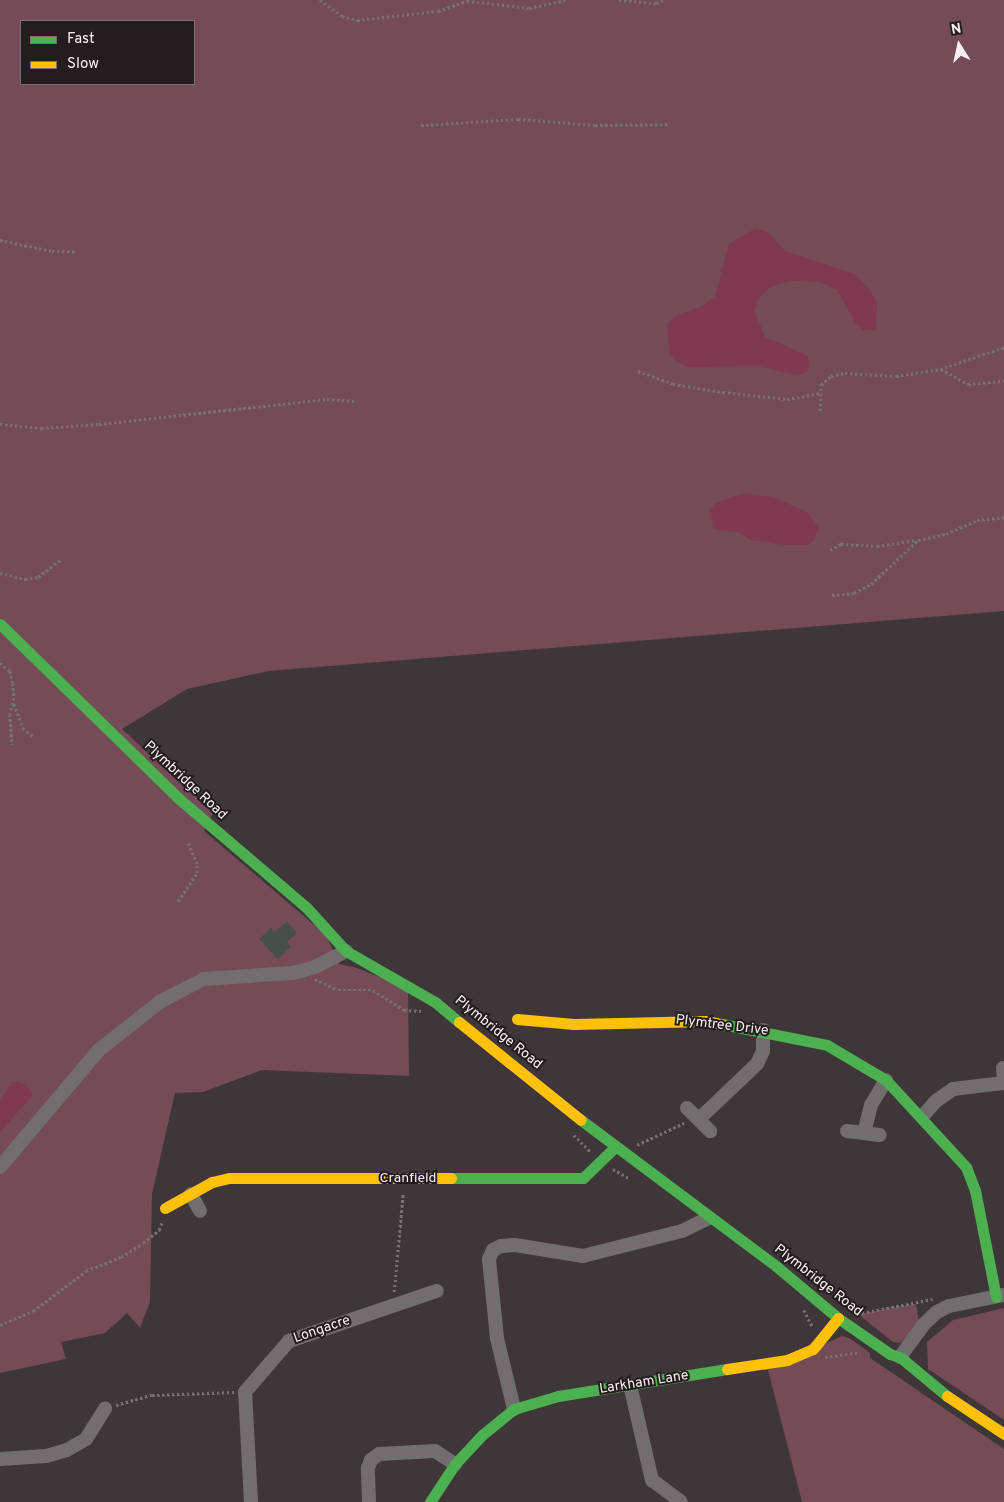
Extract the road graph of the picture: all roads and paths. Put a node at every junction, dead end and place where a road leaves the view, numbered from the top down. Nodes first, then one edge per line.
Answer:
1 (320, 0) edge
2 (566, 0) edge
3 (619, 0) edge
4 (664, 0) edge
5 (668, 124) dead end
6 (421, 125) dead end
7 (0, 240) edge
8 (77, 252) dead end
9 (1004, 348) edge
10 (941, 369) junction
11 (638, 371) dead end
12 (1004, 382) edge
13 (821, 393) junction
14 (354, 400) dead end
15 (820, 411) dead end
16 (0, 424) edge
17 (1004, 517) edge
18 (918, 540) junction
19 (830, 550) dead end
20 (61, 559) dead end
21 (0, 573) edge
22 (832, 595) dead end
23 (0, 624) edge
24 (0, 664) edge
25 (13, 702) junction
26 (33, 736) dead end
27 (12, 745) dead end
28 (186, 842) dead end
29 (178, 901) dead end
30 (346, 950) junction
31 (307, 969) junction
32 (435, 1002) junction
33 (517, 1019) dead end
34 (763, 1030) junction
35 (886, 1080) junction
36 (1004, 1083) edge
37 (687, 1108) dead end
38 (922, 1117) junction
39 (699, 1119) junction
40 (673, 1128) dead end
41 (847, 1130) dead end
42 (710, 1131) dead end
43 (864, 1133) junction
44 (880, 1135) dead end
45 (618, 1150) junction
46 (0, 1167) edge
47 (404, 1179) junction
48 (191, 1194) junction
49 (165, 1208) joint
50 (200, 1211) dead end
51 (709, 1218) junction
52 (437, 1292) dead end
53 (1000, 1296) edge
54 (941, 1297) dead end
55 (392, 1306) junction
56 (803, 1309) dead end
57 (840, 1319) junction
58 (0, 1325) edge
59 (819, 1342) junction
60 (877, 1345) junction
61 (802, 1356) junction
62 (900, 1357) junction
63 (630, 1385) junction
64 (245, 1392) junction
65 (105, 1409) joint
66 (514, 1409) junction
67 (1004, 1434) edge
68 (0, 1459) edge
69 (455, 1464) junction
70 (252, 1502) edge
71 (369, 1502) edge
72 (430, 1502) edge
73 (681, 1502) edge

1 - 2 path
3 - 4 path
5 - 6 path
7 - 8 path
9 - 10 path
10 - 12 path
10 - 13 path
11 - 13 path
13 - 15 path
14 - 16 path
17 - 18 path
18 - 19 path
18 - 22 path
20 - 21 path
23 - 30 street, Plymbridge Road
24 - 25 path
25 - 26 path
25 - 27 path
28 - 29 path
30 - 31 street
30 - 32 street, Plymbridge Road
31 - 32 path
31 - 46 street
32 - 45 street, Plymbridge Road
33 - 34 street, Plymtree Drive
34 - 35 street, Plymtree Drive
34 - 39 street
35 - 38 street, Plymtree Drive
35 - 43 street
36 - 38 street
37 - 39 street
38 - 53 street, Plymtree Drive
39 - 42 street
40 - 45 path
41 - 43 street
43 - 44 street
45 - 47 street, Cranfield
45 - 51 street, Plymbridge Road
47 - 48 street, Cranfield
47 - 55 path
48 - 49 street, Cranfield
48 - 50 street
49 - 58 path
51 - 57 street, Plymbridge Road
51 - 66 street
52 - 55 street, Longacre
53 - 62 street
54 - 57 path
55 - 64 street, Longacre
56 - 59 path
57 - 59 street, Larkham Lane
57 - 60 street, Plymbridge Road
59 - 61 street, Larkham Lane
60 - 61 path
60 - 62 street, Plymbridge Road
61 - 63 street, Larkham Lane
62 - 67 street, Plymbridge Road
63 - 66 street, Larkham Lane
63 - 73 street
64 - 65 path
64 - 70 street
65 - 68 street
66 - 69 street, Larkham Lane
69 - 71 street
69 - 72 street, Larkham Lane

